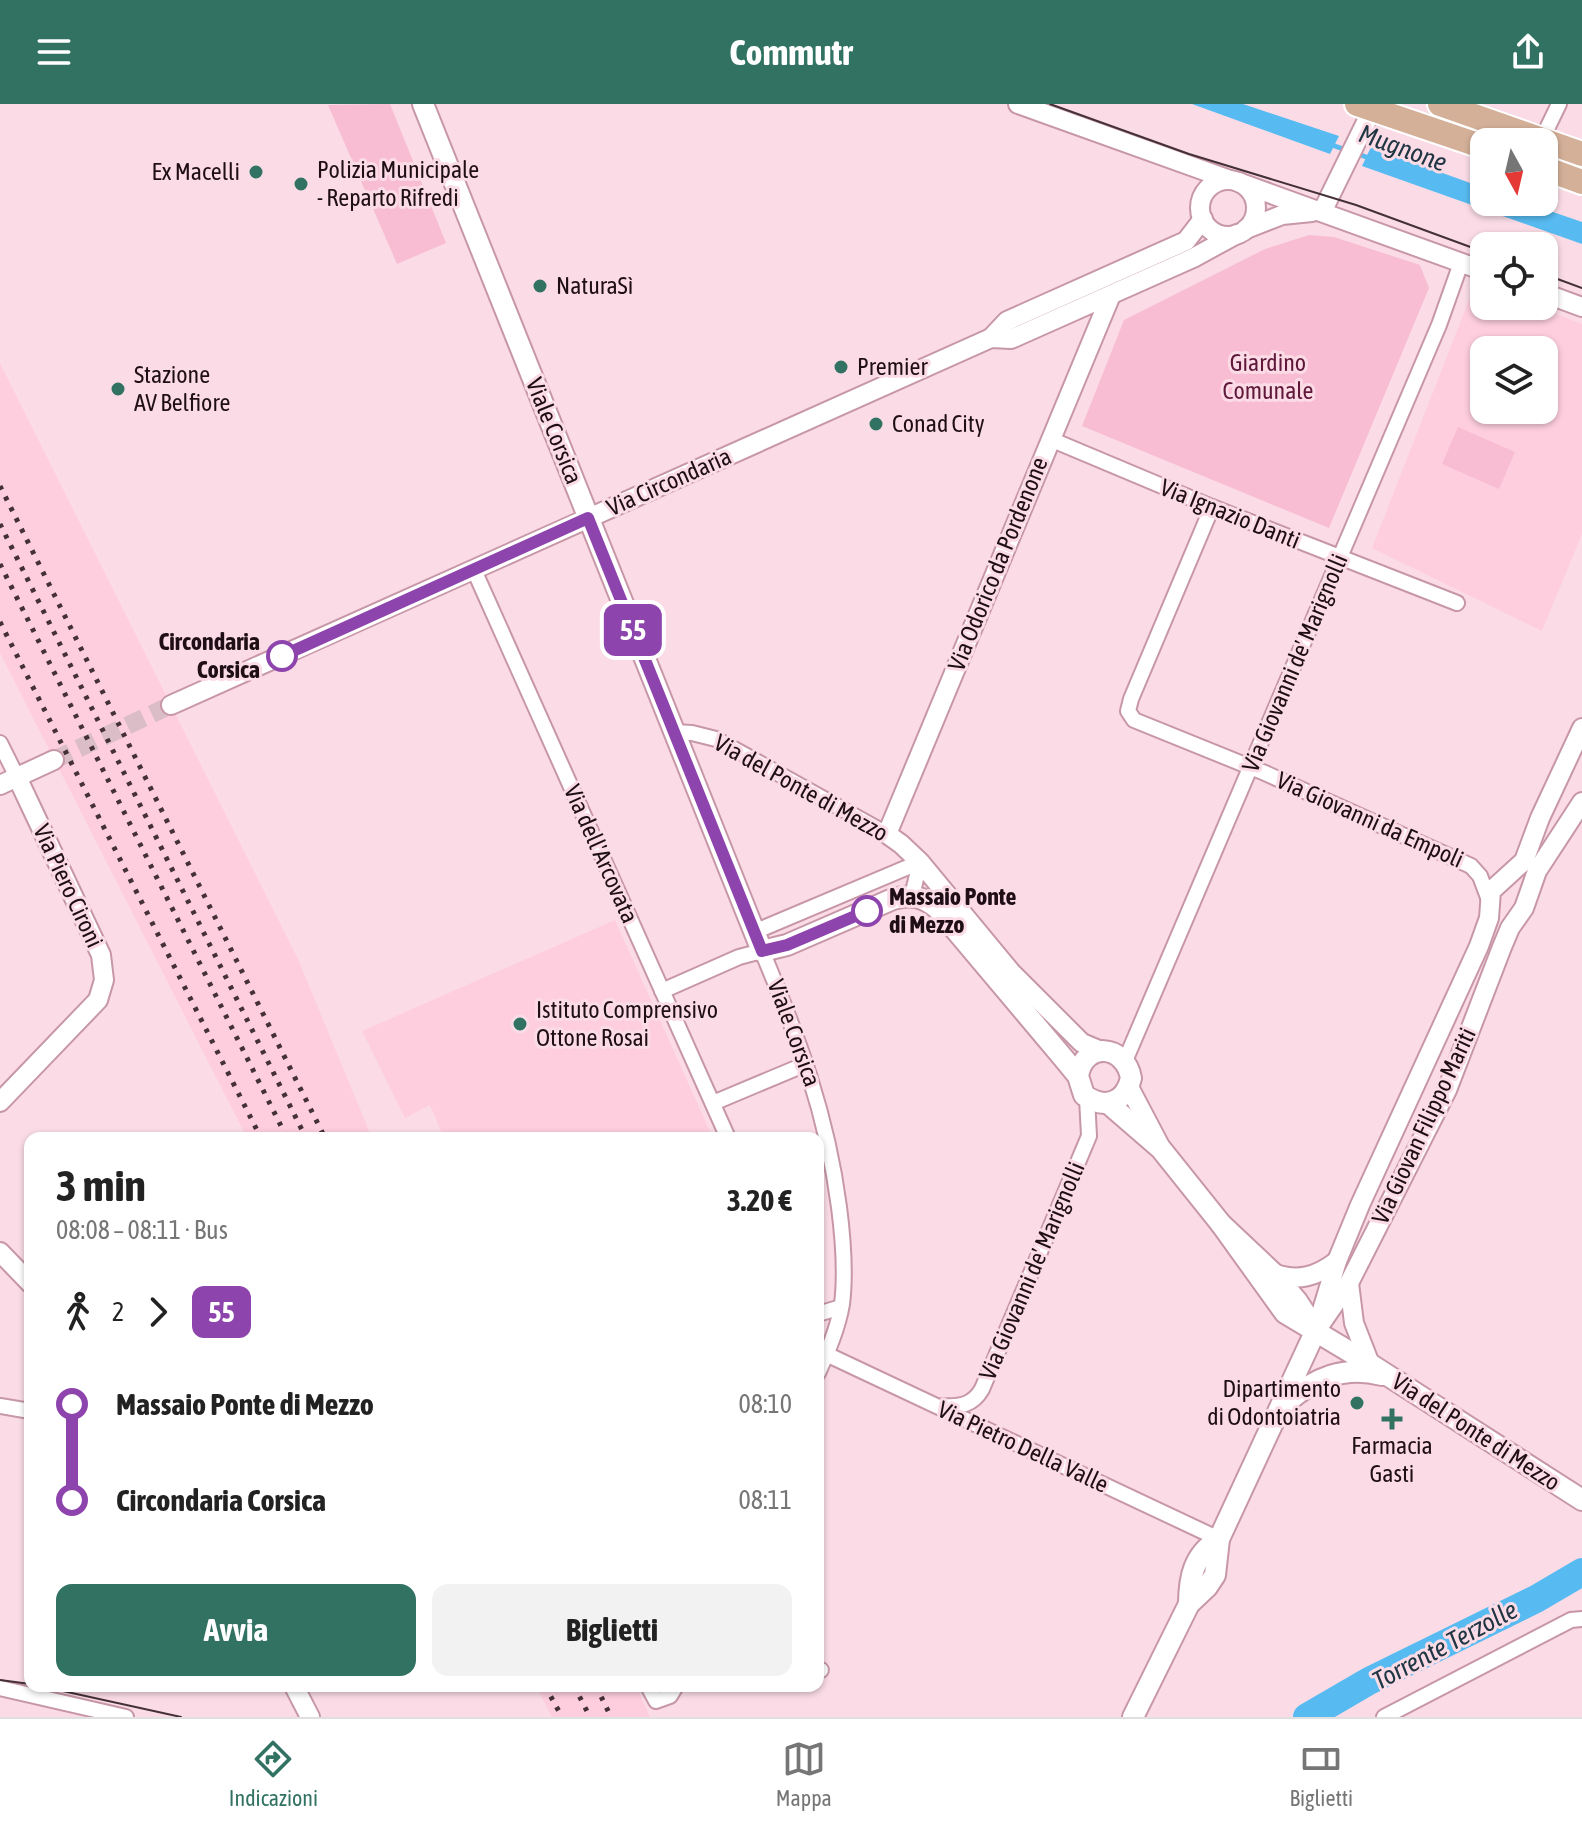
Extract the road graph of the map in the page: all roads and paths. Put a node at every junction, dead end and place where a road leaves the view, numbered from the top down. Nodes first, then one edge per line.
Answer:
1 (423, 104) edge
2 (1018, 104) edge
3 (1440, 104) edge
4 (1559, 104) edge
5 (1368, 106) edge
6 (1510, 128) edge
7 (1547, 128) edge
8 (1470, 142) edge
9 (1558, 145) edge
10 (1582, 154) edge
11 (1558, 173) edge
12 (1234, 181) junction
13 (1582, 182) edge
14 (1322, 212) junction
15 (1203, 219) junction
16 (1242, 231) junction
17 (1461, 263) junction
18 (1470, 266) edge
19 (1111, 295) junction
20 (1558, 298) edge
21 (1582, 307) edge
22 (991, 338) junction
23 (1050, 439) junction
24 (1212, 507) junction
25 (588, 518) junction
26 (1340, 558) junction
27 (474, 570) junction
28 (1457, 603) dead end
29 (171, 705) tunnel mouth
30 (1582, 728) edge
31 (674, 732) junction
32 (0, 743) edge
33 (54, 760) tunnel mouth
34 (1250, 767) junction
35 (8, 781) edge
36 (1582, 802) edge
37 (887, 834) junction
38 (920, 862) junction
39 (1502, 881) junction
40 (912, 896) junction
41 (1490, 904) junction
42 (1523, 908) junction
43 (758, 942) junction
44 (662, 991) junction
45 (1101, 1051) junction
46 (1125, 1061) junction
47 (806, 1064) junction
48 (1078, 1076) junction
49 (1129, 1087) junction
50 (1087, 1098) junction
51 (0, 1102) edge
52 (713, 1103) junction
53 (1109, 1104) junction
54 (725, 1132) edge
55 (1161, 1149) junction
56 (1221, 1224) junction
57 (0, 1252) edge
58 (1337, 1261) junction
59 (1273, 1273) junction
60 (24, 1277) edge
61 (1349, 1283) junction
62 (841, 1307) junction
63 (824, 1314) edge
64 (1316, 1330) junction
65 (824, 1350) edge
66 (826, 1354) junction
67 (824, 1359) edge
68 (1370, 1364) junction
69 (1393, 1378) junction
70 (932, 1404) junction
71 (0, 1406) edge
72 (1281, 1408) junction
73 (24, 1410) edge
74 (1582, 1500) edge
75 (1219, 1539) junction
76 (1582, 1619) edge
77 (0, 1688) edge
78 (297, 1692) edge
79 (651, 1692) edge
80 (672, 1692) edge
81 (1138, 1713) edge
82 (126, 1717) edge
83 (310, 1717) edge
84 (1384, 1717) edge

1 - 25 main road, Viale Corsica
2 - 12 street
3 - 6 main road
4 - 7 street
5 - 8 main road
5 - 14 street
9 - 10 main road
11 - 13 main road
12 - 14 street
12 - 15 street, Via Circondaria
12 - 16 street
14 - 16 street, Via Circondaria
14 - 17 street
15 - 16 street
15 - 22 street, Via Circondaria
16 - 19 street, Via Circondaria
17 - 18 street
17 - 26 street, Via Giovanni de' Marignolli
19 - 22 street, Via Circondaria
19 - 23 street, Via Odorico da Pordenone
20 - 21 street
22 - 25 street, Via Circondaria
23 - 24 street, Via Ignazio Danti
23 - 37 street, Via Odorico da Pordenone
24 - 26 street, Via Ignazio Danti
24 - 34 street, Via Giovanni da Empoli
25 - 27 street, Via Circondaria
25 - 31 main road, Viale Corsica
26 - 28 street, Via Ignazio Danti
26 - 34 street, Via Giovanni de' Marignolli
27 - 29 street, Via Circondaria
27 - 44 street, Via dell'Arcovata
30 - 39 street, Via Giovan Filippo Mariti
31 - 37 street, Via del Ponte di Mezzo
31 - 43 main road, Viale Corsica
32 - 35 street
33 - 35 street
34 - 41 street, Via Giovanni da Empoli
34 - 46 street, Via Giovanni de' Marignolli
35 - 51 street, Via Piero Cironi
36 - 42 street, Via Giovan Filippo Mariti
37 - 38 street, Via del Ponte di Mezzo
38 - 40 street
38 - 43 street
38 - 45 street, Via del Ponte di Mezzo
39 - 41 street, Via Giovan Filippo Mariti
39 - 42 street
40 - 43 main road
40 - 48 main road
41 - 42 street
41 - 58 street, Via Giovan Filippo Mariti
42 - 61 street, Via Giovan Filippo Mariti
43 - 44 street
43 - 47 street, Viale Corsica
44 - 52 street, Via dell'Arcovata
45 - 46 main road, Via del Ponte di Mezzo
45 - 48 main road
46 - 49 main road, Via del Ponte di Mezzo
47 - 52 street
47 - 62 street, Viale Corsica
48 - 50 main road
49 - 53 main road
49 - 55 street, Via del Ponte di Mezzo
50 - 53 main road, Via del Ponte di Mezzo
50 - 70 street, Via Giovanni de' Marignolli
52 - 54 street, Via dell'Arcovata
53 - 55 main road, Via del Ponte di Mezzo
55 - 56 main road, Via del Ponte di Mezzo
56 - 59 main road, Via del Ponte di Mezzo
56 - 64 main road, Via del Ponte di Mezzo
57 - 60 street
58 - 59 street
58 - 64 street, Via Giovan Filippo Mariti
59 - 64 main road, Via del Ponte di Mezzo
61 - 64 street, Via Giovan Filippo Mariti
61 - 68 street, Via del Ponte di Mezzo
62 - 63 street
62 - 66 street, Viale Corsica
64 - 68 main road, Via del Ponte di Mezzo
64 - 72 main road, Via Giovan Filippo Mariti
65 - 66 street
66 - 67 street, Viale Corsica
66 - 70 street, Via Pietro Della Valle
68 - 69 main road, Via del Ponte di Mezzo
69 - 72 main road
69 - 74 main road, Via del Ponte di Mezzo
70 - 75 street, Via Pietro Della Valle
71 - 73 street
72 - 75 main road, Via Giovan Filippo Mariti
75 - 81 main road, Via Giovan Filippo Mariti
76 - 84 street
77 - 82 street
78 - 83 street
79 - 80 street

